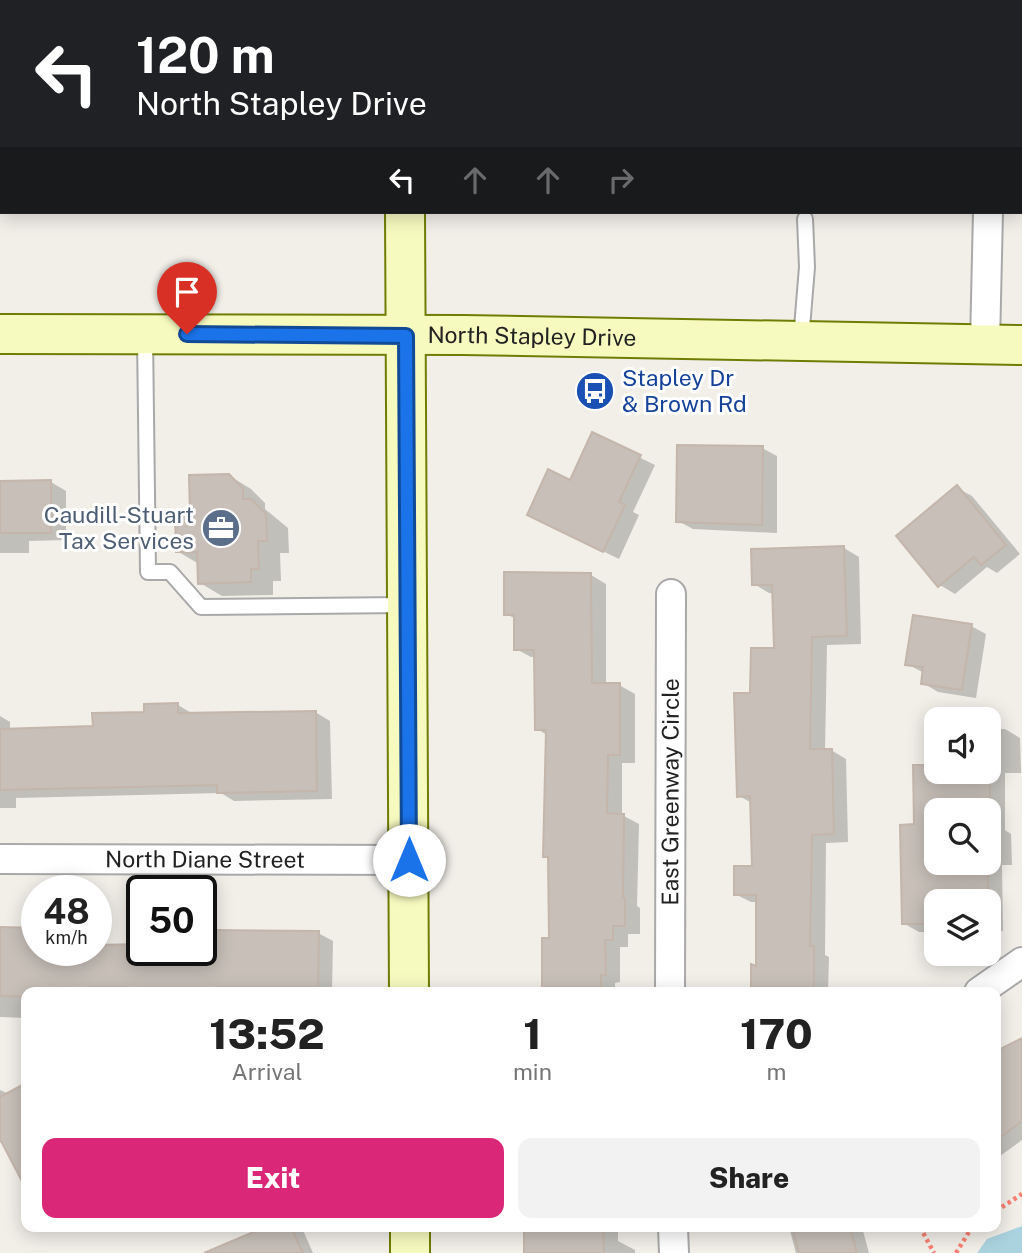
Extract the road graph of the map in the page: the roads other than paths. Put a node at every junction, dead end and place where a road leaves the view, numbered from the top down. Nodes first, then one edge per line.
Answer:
1 (405, 214) edge
2 (988, 214) edge
3 (805, 219) dead end
4 (0, 334) edge
5 (145, 335) junction
6 (406, 336) junction
7 (801, 340) junction
8 (985, 344) junction
9 (1022, 345) edge
10 (671, 594) dead end
11 (408, 605) junction
12 (0, 859) edge
13 (409, 860) junction
14 (1022, 962) edge
15 (409, 987) edge
16 (670, 987) edge
17 (986, 987) edge
18 (410, 1232) edge
19 (673, 1232) edge
20 (410, 1253) edge
21 (674, 1253) edge

1 - 6 main road
2 - 8 street
3 - 7 lane
4 - 5 main road, North Stapley Drive
5 - 6 main road, North Stapley Drive
5 - 11 lane
6 - 7 main road, North Stapley Drive
6 - 11 main road
7 - 8 main road, North Stapley Drive
8 - 9 main road, North Stapley Drive
10 - 16 street, East Greenway Circle
11 - 13 main road
12 - 13 street, North Diane Street
13 - 15 main road
14 - 17 street
18 - 20 main road
19 - 21 street

